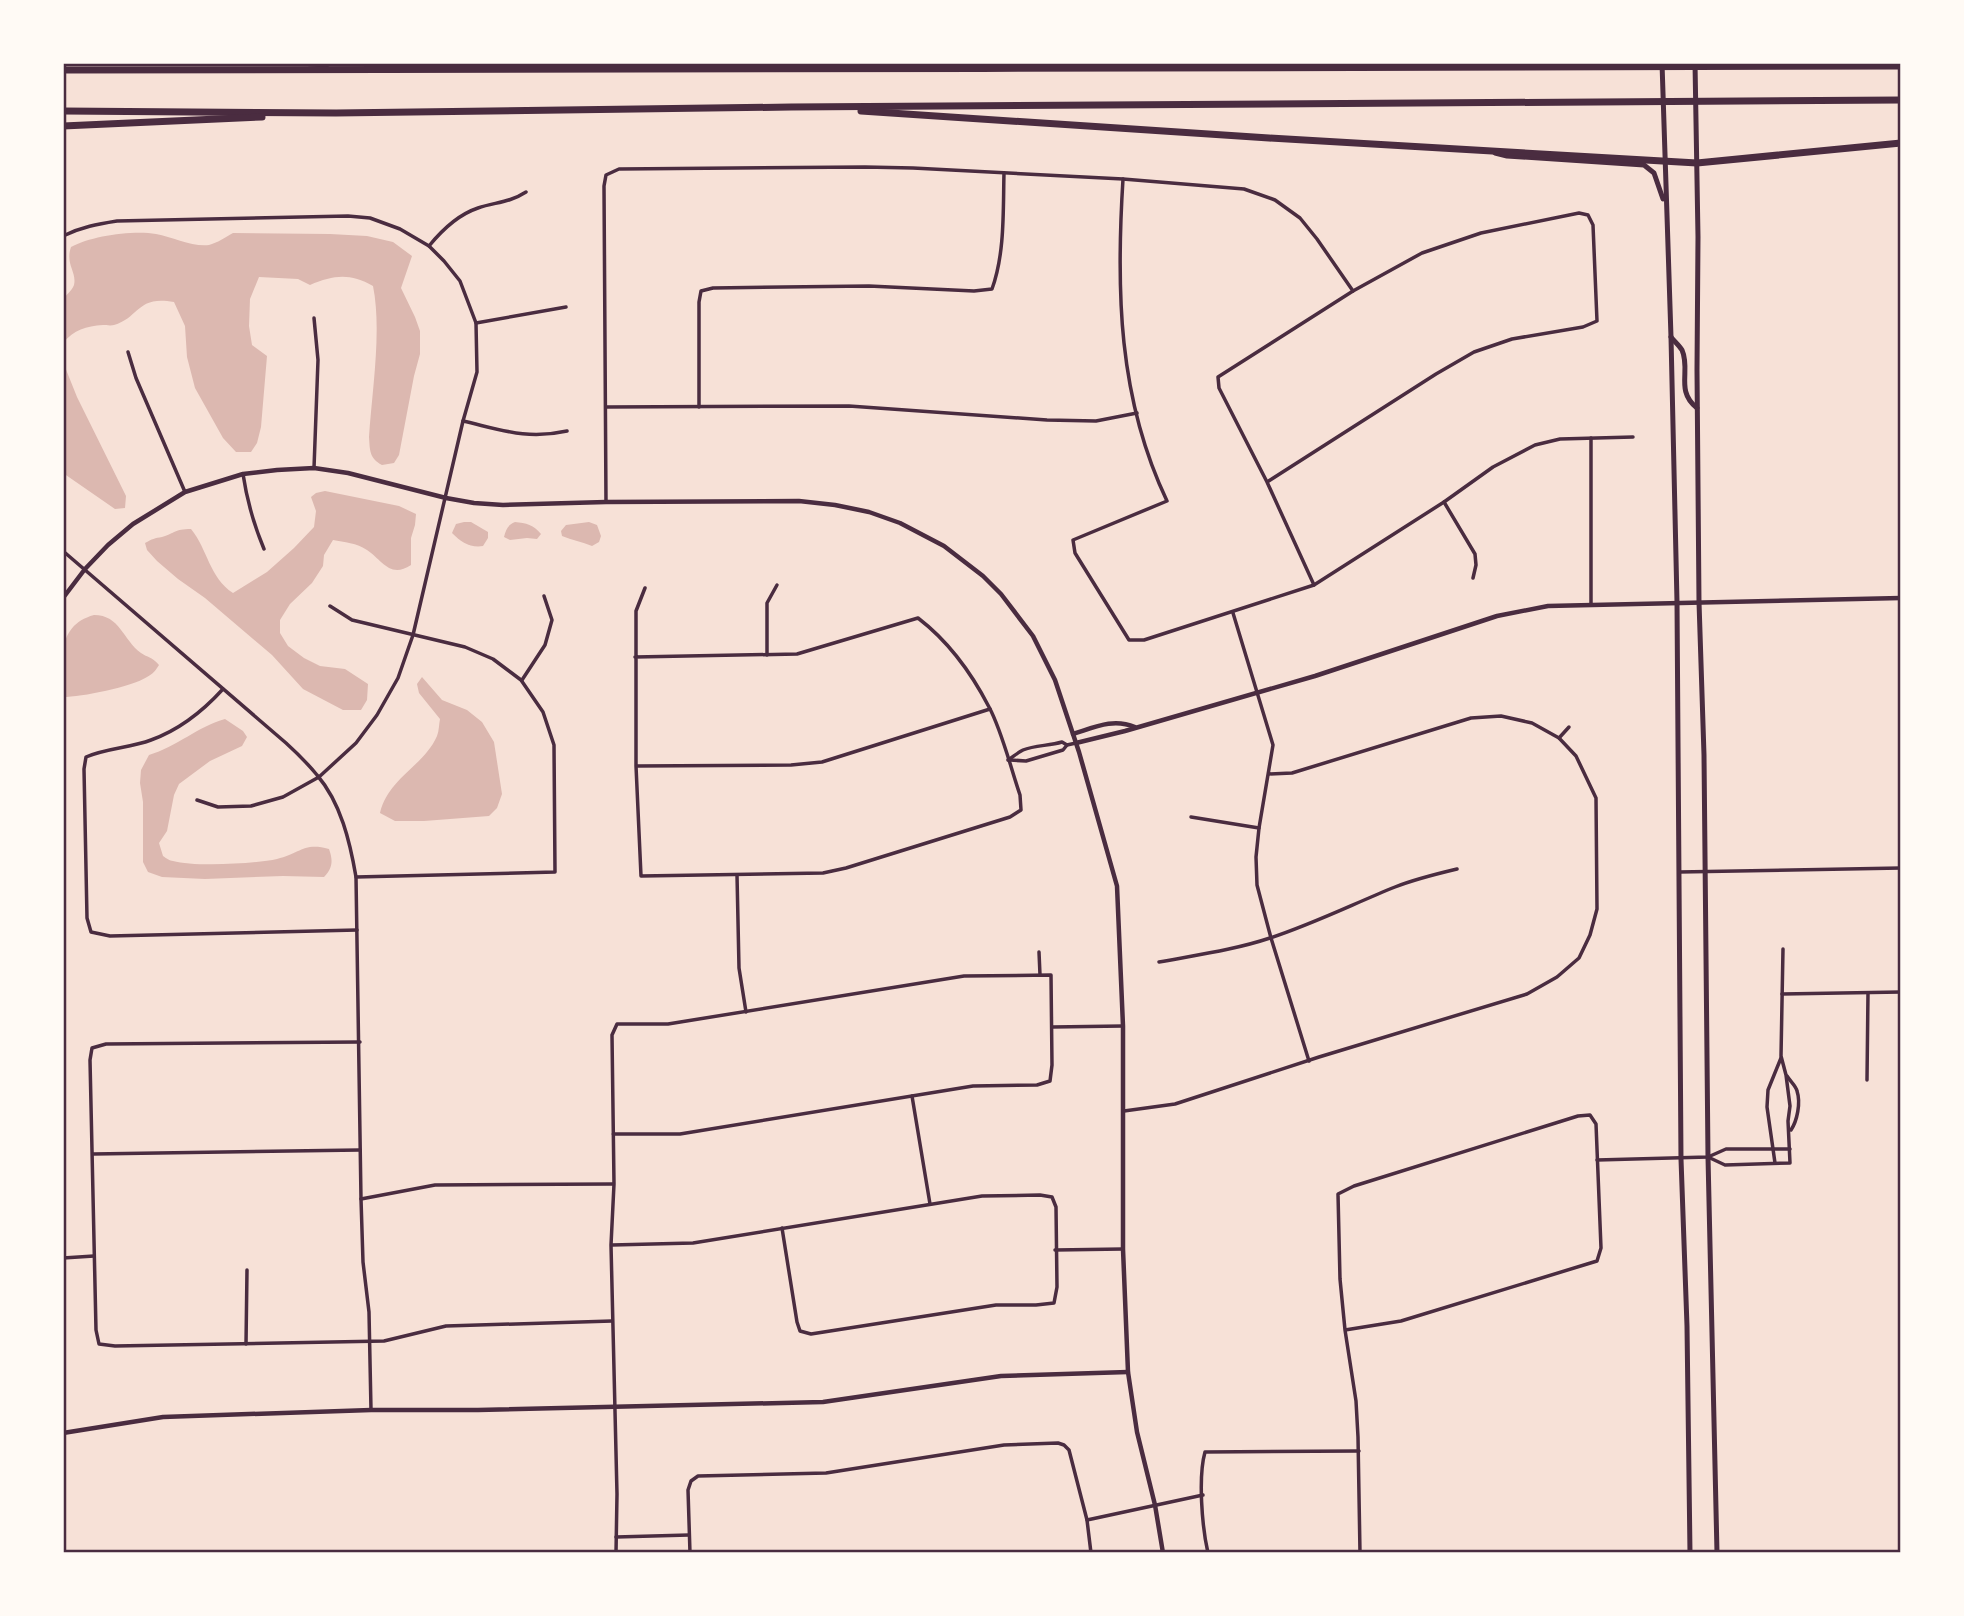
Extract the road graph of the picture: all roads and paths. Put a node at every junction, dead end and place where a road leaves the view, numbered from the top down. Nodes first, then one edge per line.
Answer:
1 (310, 63) edge
2 (986, 63) edge
3 (1662, 63) edge
4 (1695, 63) edge
5 (1901, 66) edge
6 (920, 67) junction
7 (375, 68) junction
8 (63, 70) edge
9 (1901, 100) edge
10 (791, 107) junction
11 (63, 111) edge
12 (336, 113) junction
13 (63, 126) edge
14 (1901, 143) edge
15 (1482, 150) junction
16 (1664, 160) junction
17 (1697, 163) junction
18 (1004, 173) junction
19 (1123, 179) junction
20 (526, 192) dead end
21 (1666, 210) junction
22 (63, 236) edge
23 (429, 246) junction
24 (1353, 291) junction
25 (566, 306) dead end
26 (314, 318) dead end
27 (475, 323) junction
28 (1671, 337) junction
29 (128, 352) dead end
30 (606, 407) junction
31 (699, 407) junction
32 (1697, 408) junction
33 (1137, 413) junction
34 (463, 421) junction
35 (567, 431) dead end
36 (1633, 437) dead end
37 (1591, 438) junction
38 (314, 468) junction
39 (243, 474) junction
40 (1267, 482) junction
41 (185, 492) junction
42 (446, 498) junction
43 (606, 502) junction
44 (1444, 502) junction
45 (264, 549) dead end
46 (63, 551) edge
47 (85, 569) junction
48 (1473, 578) dead end
49 (777, 585) dead end
50 (1314, 585) junction
51 (645, 588) dead end
52 (544, 596) dead end
53 (63, 598) edge
54 (1901, 598) edge
55 (1676, 602) junction
56 (1699, 602) junction
57 (1591, 604) junction
58 (330, 606) dead end
59 (1233, 612) junction
60 (412, 635) junction
61 (767, 655) junction
62 (635, 657) junction
63 (521, 680) junction
64 (223, 689) junction
65 (1258, 692) junction
66 (990, 709) junction
67 (1569, 727) dead end
68 (1135, 728) junction
69 (1073, 734) junction
70 (1559, 738) junction
71 (1076, 743) junction
72 (1067, 745) junction
73 (1008, 760) junction
74 (636, 766) junction
75 (1269, 774) junction
76 (319, 777) junction
77 (197, 800) dead end
78 (1191, 817) dead end
79 (1259, 828) junction
80 (1901, 868) edge
81 (1457, 869) dead end
82 (1706, 871) junction
83 (1679, 872) junction
84 (737, 875) junction
85 (356, 877) junction
86 (357, 930) junction
87 (1271, 938) junction
88 (1783, 949) dead end
89 (1040, 953) dead end
90 (1159, 962) dead end
91 (1040, 975) junction
92 (1901, 992) edge
93 (1868, 993) junction
94 (1782, 994) junction
95 (746, 1012) junction
96 (1123, 1026) junction
97 (1052, 1027) junction
98 (360, 1042) junction
99 (1781, 1056) junction
100 (1309, 1061) junction
101 (1786, 1075) junction
102 (1867, 1080) dead end
103 (912, 1096) junction
104 (1124, 1111) junction
105 (1789, 1132) junction
106 (613, 1134) junction
107 (1790, 1149) junction
108 (360, 1150) junction
109 (1774, 1150) junction
110 (92, 1154) junction
111 (1707, 1157) junction
112 (1681, 1159) junction
113 (1597, 1160) junction
114 (1776, 1164) junction
115 (614, 1184) junction
116 (361, 1199) junction
117 (930, 1204) junction
118 (782, 1228) junction
119 (611, 1245) junction
120 (1124, 1249) junction
121 (1055, 1250) junction
122 (94, 1256) junction
123 (63, 1258) edge
124 (247, 1270) dead end
125 (612, 1321) junction
126 (1345, 1330) junction
127 (369, 1342) junction
128 (246, 1344) junction
129 (1128, 1372) junction
130 (614, 1408) junction
131 (371, 1410) junction
132 (63, 1433) edge
133 (1359, 1451) junction
134 (1203, 1495) junction
135 (1155, 1506) junction
136 (1087, 1520) junction
137 (689, 1535) junction
138 (616, 1537) junction
139 (616, 1553) edge
140 (690, 1553) edge
141 (1091, 1553) edge
142 (1163, 1553) edge
143 (1208, 1553) edge
144 (1360, 1553) edge
145 (1690, 1553) edge
146 (1717, 1553) edge

1 - 7 highway
2 - 6 highway
3 - 16 main road
4 - 17 main road
5 - 6 highway
6 - 7 highway
7 - 8 highway
9 - 10 highway
10 - 12 highway
10 - 15 highway
11 - 12 highway
12 - 13 highway
14 - 17 highway
15 - 16 highway
15 - 21 main road
16 - 17 highway
16 - 21 main road
17 - 32 main road
18 - 19 street
18 - 30 street
18 - 31 street
19 - 24 street
19 - 33 street
20 - 23 street
21 - 28 main road
22 - 23 street
23 - 27 street
24 - 40 street
24 - 40 street
25 - 27 street
26 - 38 street
27 - 34 street
28 - 32 main road
28 - 55 main road
29 - 41 street
30 - 31 street
30 - 43 street
31 - 33 street
32 - 56 main road
33 - 59 street
34 - 35 street
34 - 42 street
36 - 37 street
37 - 44 street
37 - 57 street
38 - 39 street
38 - 42 street
39 - 41 street
39 - 45 street
40 - 50 street
41 - 47 street
42 - 43 street
42 - 60 street
43 - 69 street
44 - 48 street
44 - 50 street
46 - 47 street
47 - 53 street
47 - 64 street
49 - 61 street
50 - 59 street
51 - 62 street
52 - 63 street
54 - 56 street
55 - 56 street
55 - 57 street
55 - 83 main road
56 - 82 main road
57 - 65 street
58 - 60 street
59 - 65 street
60 - 63 street
60 - 76 street
61 - 62 street
61 - 66 street
62 - 74 street
63 - 85 street
64 - 76 street
64 - 86 street
65 - 68 street
65 - 75 street
66 - 73 street
66 - 74 street
67 - 70 street
68 - 69 street
68 - 71 street
69 - 71 street
70 - 75 street
70 - 100 street
71 - 72 street
71 - 96 street
72 - 73 street
72 - 73 street
73 - 84 street
74 - 84 street
75 - 79 street
76 - 77 street
76 - 85 street
78 - 79 street
79 - 87 street
80 - 82 street
81 - 87 street
82 - 83 street
82 - 111 main road
83 - 112 main road
84 - 95 street
85 - 86 street
86 - 98 street
87 - 90 street
87 - 100 street
88 - 94 street
89 - 91 street
91 - 95 street
91 - 97 street
92 - 93 street
93 - 94 street
93 - 102 street
94 - 99 street
95 - 106 street
96 - 97 street
96 - 104 street
97 - 103 street
98 - 108 street
98 - 110 street
99 - 101 street
99 - 109 street
100 - 104 street
101 - 105 street
101 - 105 street
103 - 106 street
103 - 117 street
104 - 120 street
105 - 107 street
106 - 115 street
107 - 109 street
107 - 114 street
108 - 110 street
108 - 116 street
109 - 111 street
109 - 114 street
110 - 122 street
111 - 112 street
111 - 114 street
111 - 146 main road
112 - 113 street
112 - 145 main road
113 - 126 street
113 - 126 street
115 - 116 street
115 - 119 street
116 - 127 street
117 - 118 street
117 - 121 street
118 - 119 street
118 - 121 street
119 - 125 street
120 - 121 street
120 - 129 street
122 - 123 street
122 - 128 street
124 - 128 street
125 - 127 street
125 - 130 street
126 - 133 street
127 - 128 street
127 - 131 street
129 - 130 street
129 - 135 street
130 - 131 street
130 - 138 street
131 - 132 street
133 - 134 street
133 - 144 street
134 - 135 street
134 - 143 street
135 - 136 street
135 - 142 street
136 - 137 street
136 - 141 street
137 - 138 street
137 - 140 street
138 - 139 street

